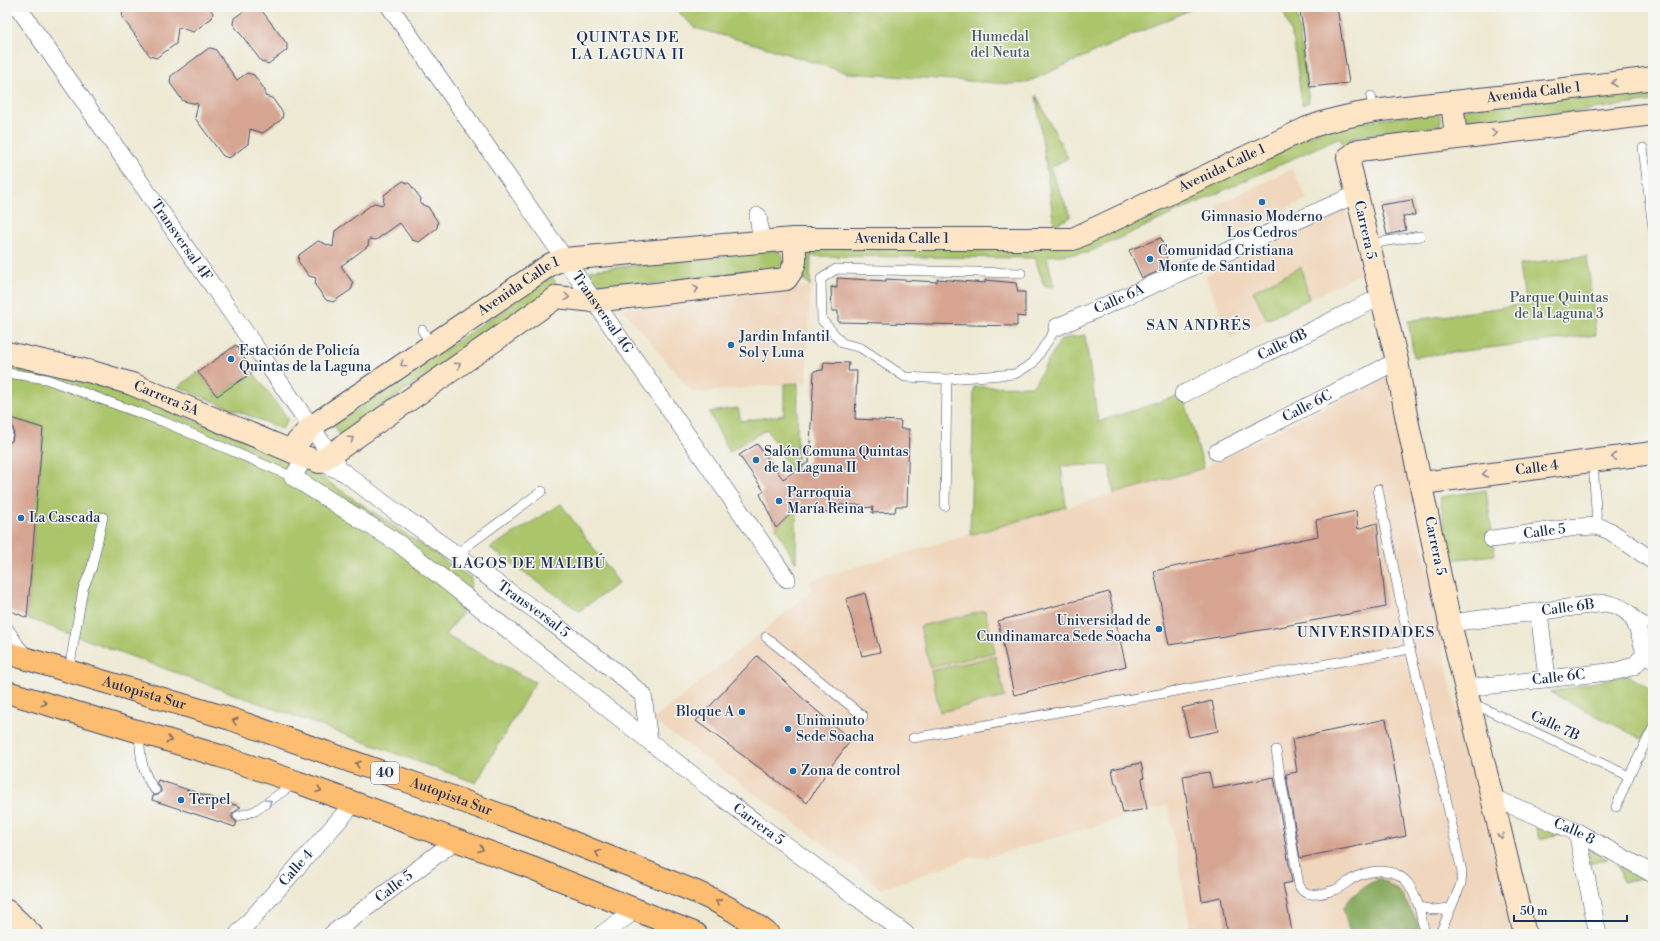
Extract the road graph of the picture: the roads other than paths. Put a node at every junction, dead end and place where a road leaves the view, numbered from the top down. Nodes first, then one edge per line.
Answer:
1 (18, 7) edge
2 (390, 7) edge
3 (1653, 78) edge
4 (1452, 102) junction
5 (1653, 114) edge
6 (1456, 137) junction
7 (1643, 148) dead end
8 (1357, 194) junction
9 (758, 216) dead end
10 (1653, 228) edge
11 (1420, 236) dead end
12 (793, 239) junction
13 (762, 242) junction
14 (1368, 244) junction
15 (564, 259) junction
16 (1021, 273) dead end
17 (1382, 296) junction
18 (594, 301) junction
19 (1057, 327) joint
20 (7, 353) edge
21 (1397, 361) junction
22 (7, 373) edge
23 (947, 379) junction
24 (1183, 394) dead end
25 (312, 427) junction
26 (1217, 452) dead end
27 (1653, 452) edge
28 (311, 456) junction
29 (1592, 460) junction
30 (293, 477) junction
31 (1422, 483) junction
32 (1378, 489) dead end
33 (542, 491) dead end
34 (944, 506) dead end
35 (103, 517) dead end
36 (1597, 526) junction
37 (1492, 540) dead end
38 (456, 554) junction
39 (1653, 561) edge
40 (787, 579) dead end
41 (1627, 611) junction
42 (1539, 612) junction
43 (1450, 623) junction
44 (7, 626) edge
45 (1653, 628) edge
46 (766, 637) dead end
47 (1410, 649) junction
48 (7, 653) edge
49 (1649, 657) edge
50 (33, 660) junction
51 (69, 670) junction
52 (1547, 678) junction
53 (7, 692) edge
54 (1467, 695) junction
55 (863, 716) dead end
56 (1653, 728) edge
57 (139, 731) junction
58 (913, 738) dead end
59 (649, 741) junction
60 (1276, 750) dead end
61 (1629, 776) junction
62 (297, 782) junction
63 (155, 790) dead end
64 (1493, 798) junction
65 (354, 803) junction
66 (1616, 807) dead end
67 (238, 816) dead end
68 (1577, 832) junction
69 (456, 840) junction
70 (1653, 874) edge
71 (1419, 907) junction
72 (1450, 908) junction
73 (636, 910) junction
74 (7, 911) edge
75 (760, 928) edge
76 (31, 934) edge
77 (238, 934) edge
78 (333, 934) edge
79 (602, 934) edge
80 (696, 934) edge
81 (784, 934) edge
82 (906, 934) edge
83 (1425, 934) edge
84 (1440, 934) edge
85 (1525, 934) edge
86 (1598, 934) edge

1 - 25 street, Transversal 4F
2 - 15 street, Transversal 4G
3 -> 4 main road, Avenida Calle 1
4 - 6 main road
4 - 12 main road, Avenida Calle 1
6 -> 5 main road
6 - 8 main road, Carrera 5
7 - 10 lane
8 - 14 main road, Carrera 5
8 - 19 street, Calle 6A
9 - 13 street
11 - 14 lane
12 - 13 main road, Avenida Calle 1
18 -> 12 main road, Avenida Calle 1
13 - 15 main road, Avenida Calle 1
14 - 17 main road, Carrera 5
15 - 18 street, Transversal 4G
15 -> 25 main road, Avenida Calle 1
16 - 23 lane
17 - 21 main road, Carrera 5
17 - 24 street, Calle 6B
28 -> 18 main road, Avenida Calle 1
18 - 40 street, Transversal 4G
19 - 23 lane
20 - 28 main road, Carrera 5A
21 - 26 street, Calle 6C
21 - 31 main road, Carrera 5
22 - 30 lane
23 - 34 lane
25 - 28 main road, Avenida Calle 1
25 - 28 street, Transversal 4F
27 -> 29 main road, Calle 4
28 - 30 street
28 - 38 street, Transversal 5
29 -> 31 main road, Calle 4
29 - 36 lane
30 - 59 street, Carrera 5
31 - 43 main road, Carrera 5
32 - 47 lane
33 - 38 lane
35 - 51 lane
36 - 37 street, Calle 5
36 - 39 street
38 - 59 street, Transversal 5
41 - 42 street, Calle 6B
41 - 45 lane
41 - 49 street
42 - 43 street, Calle 6B
42 - 52 street
43 - 54 main road, Carrera 5
44 - 50 lane
46 - 55 lane
47 - 58 lane
47 - 72 lane
48 - 50 highway, Autopista Sur / 40
49 - 52 street, Calle 6C
50 - 51 highway, Autopista Sur / 40
75 -> 51 highway, Autopista Sur / 40
52 - 54 street, Calle 6C
53 -> 57 highway
54 - 61 lane, Calle 7B
54 - 64 main road, Carrera 5
56 - 61 lane
57 -> 62 highway
57 - 63 lane
59 - 82 street, Carrera 5
60 - 71 lane
61 - 66 lane
62 -> 65 highway
67 -> 62 lane
64 - 68 street, Calle 8
64 -> 85 main road, Carrera 5
65 - 69 highway
65 - 77 street, Calle 4
68 - 70 street, Calle 8
68 - 86 street
69 -> 73 highway
69 - 78 street, Calle 5
71 - 72 lane
71 - 83 lane
72 - 84 lane
73 - 79 street
73 - 80 highway
74 - 76 main road
75 - 81 highway, Autopista Sur

